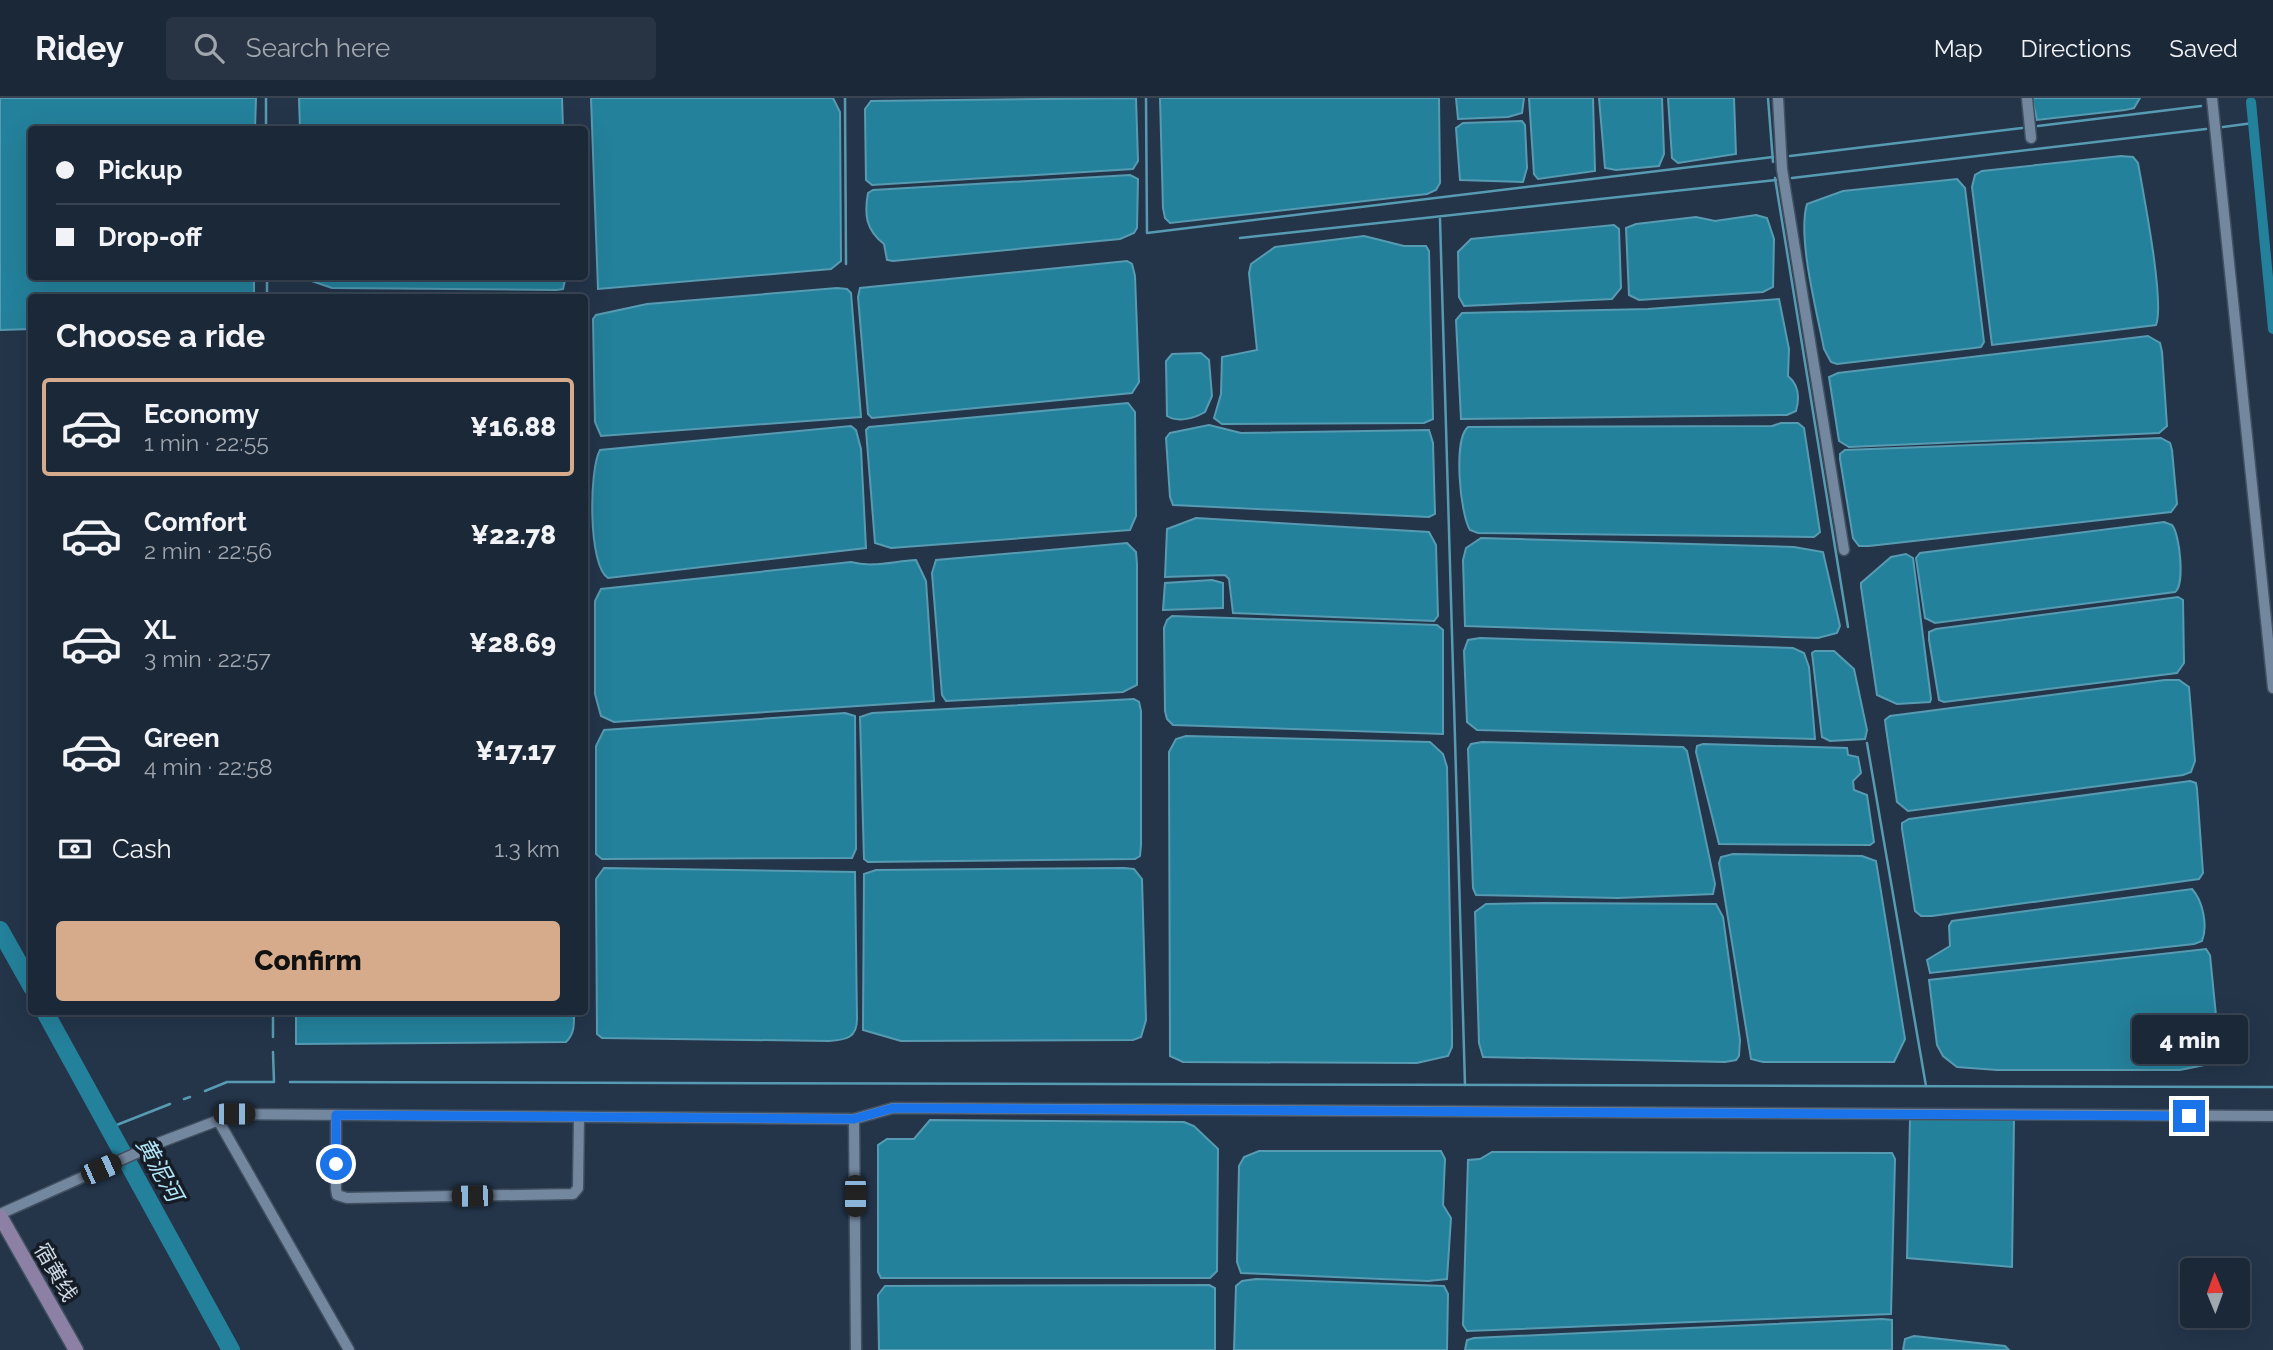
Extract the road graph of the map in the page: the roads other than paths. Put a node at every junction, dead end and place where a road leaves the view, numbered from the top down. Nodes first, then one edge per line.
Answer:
1 (1777, 98) edge
2 (2027, 98) edge
3 (2212, 98) edge
4 (2031, 138) dead end
5 (1844, 550) dead end
6 (2273, 688) edge
7 (336, 1115) junction
8 (2273, 1116) edge
9 (579, 1117) junction
10 (854, 1119) junction
11 (218, 1120) junction
12 (0, 1215) edge
13 (76, 1350) edge
14 (349, 1350) edge
15 (856, 1350) edge

1 - 5 street
2 - 4 street
3 - 6 street
7 - 9 street
7 - 9 street
7 - 11 street
8 - 10 street
9 - 10 street
10 - 15 street
11 - 12 street
11 - 14 street
12 - 13 main road, 宿黄线

